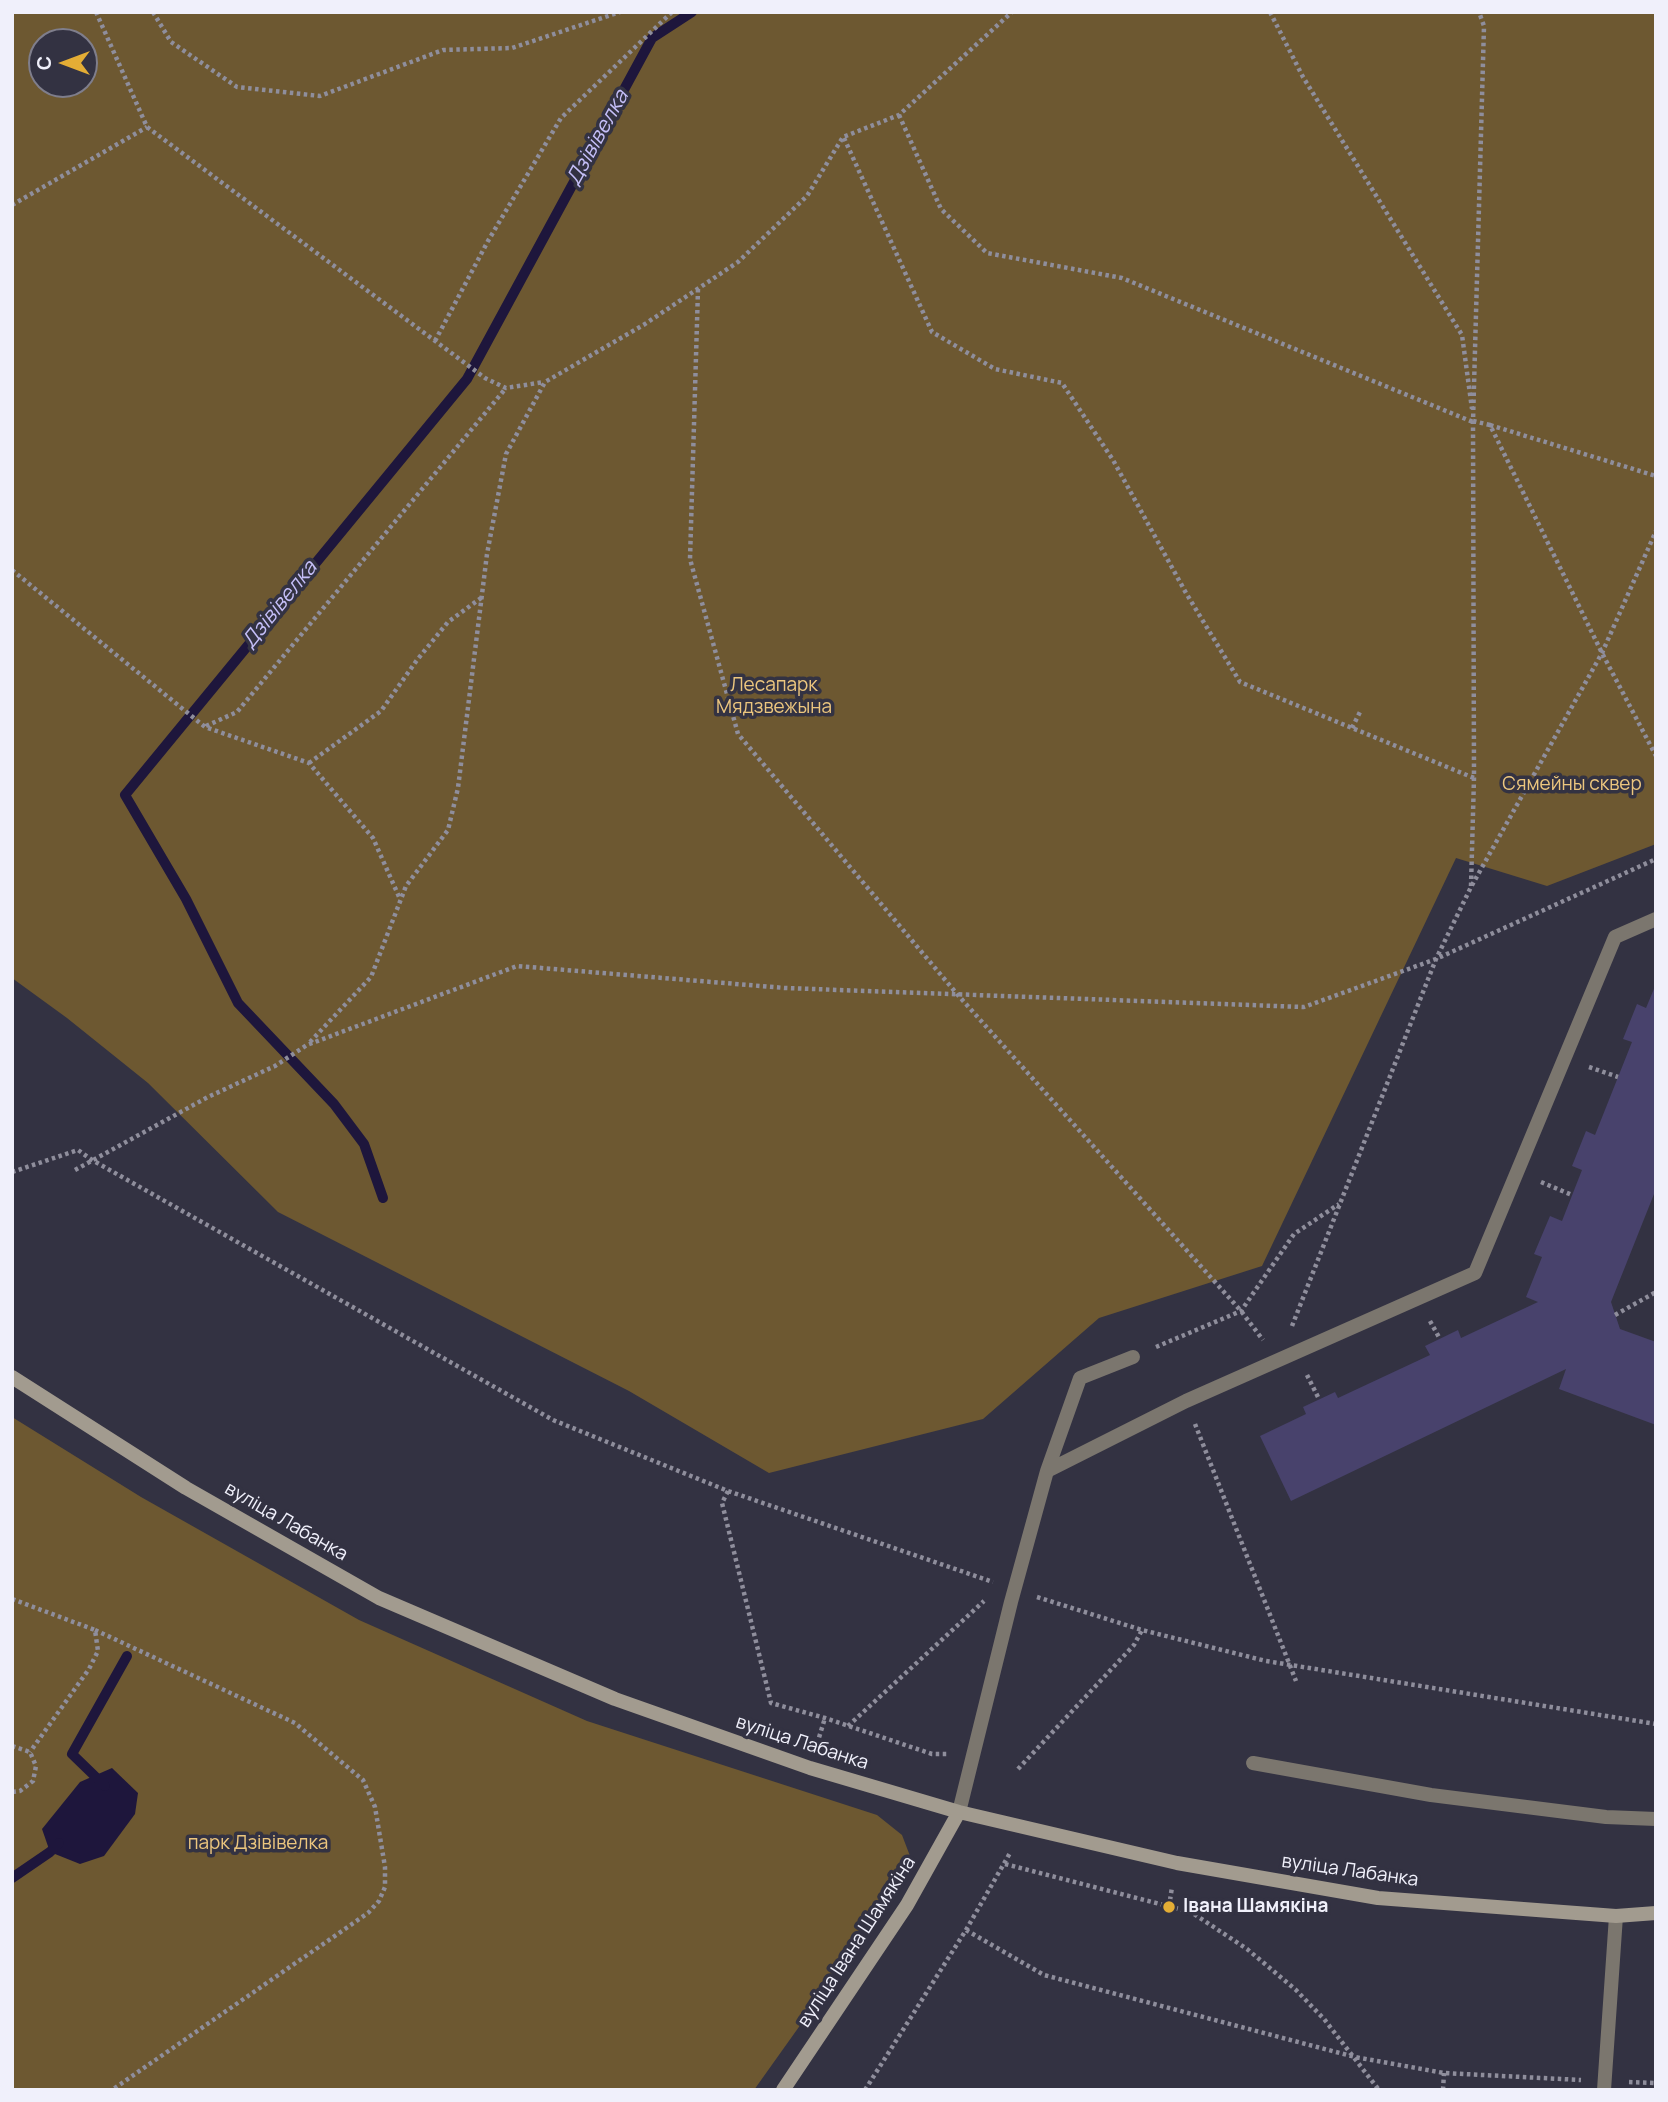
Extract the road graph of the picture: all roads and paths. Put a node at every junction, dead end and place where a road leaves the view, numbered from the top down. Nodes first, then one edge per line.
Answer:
1 (96, 12) edge
2 (153, 12) edge
3 (620, 12) edge
4 (672, 12) edge
5 (1012, 12) edge
6 (1270, 12) edge
7 (1479, 12) edge
8 (899, 116) junction
9 (146, 127) junction
10 (843, 137) junction
11 (12, 205) edge
12 (698, 289) junction
13 (435, 341) junction
14 (545, 382) junction
15 (506, 388) junction
16 (1474, 422) junction
17 (1490, 425) junction
18 (1656, 476) edge
19 (1656, 531) edge
20 (12, 570) edge
21 (481, 597) junction
22 (1602, 653) junction
23 (1360, 712) dead end
24 (205, 727) junction
25 (1352, 728) junction
26 (1656, 756) edge
27 (309, 763) junction
28 (1474, 778) junction
29 (1656, 859) edge
30 (1471, 887) junction
31 (401, 900) junction
32 (1656, 919) edge
33 (1436, 959) junction
34 (957, 994) junction
35 (307, 1045) junction
36 (92, 1160) junction
37 (75, 1170) dead end
38 (12, 1172) edge
39 (1517, 1173) junction
40 (1572, 1195) dead end
41 (1340, 1203) junction
42 (1656, 1292) edge
43 (1241, 1311) junction
44 (1615, 1315) dead end
45 (1133, 1357) joint
46 (1279, 1360) junction
47 (12, 1377) edge
48 (1186, 1401) junction
49 (1047, 1471) junction
50 (728, 1491) junction
51 (1014, 1590) junction
52 (988, 1598) dead end
53 (12, 1600) edge
54 (95, 1630) junction
55 (1142, 1630) junction
56 (1290, 1665) junction
57 (1296, 1681) dead end
58 (1656, 1724) edge
59 (848, 1726) junction
60 (12, 1746) edge
61 (911, 1748) dead end
62 (30, 1752) junction
63 (1253, 1763) dead end
64 (1018, 1769) dead end
65 (12, 1792) edge
66 (959, 1812) junction
67 (1656, 1819) edge
68 (1010, 1853) dead end
69 (1005, 1864) junction
70 (1656, 1913) edge
71 (1616, 1916) junction
72 (966, 1930) junction
73 (1355, 2057) junction
74 (1444, 2073) junction
75 (1656, 2083) edge
76 (1604, 2085) edge
77 (112, 2090) edge
78 (783, 2090) edge
79 (865, 2090) edge
80 (1379, 2090) edge
81 (1443, 2090) edge

1 - 9 path
2 - 3 path
4 - 13 path
5 - 8 path
6 - 16 path
7 - 16 path
8 - 10 path
8 - 16 path
9 - 11 path
9 - 13 path
10 - 12 path
10 - 25 path
12 - 14 path
12 - 34 path
13 - 15 path
14 - 15 path
14 - 21 path
15 - 24 path
16 - 17 path
16 - 28 path
17 - 18 path
17 - 22 path
19 - 22 path
20 - 24 path
21 - 27 path
21 - 31 path
22 - 26 path
22 - 30 path
23 - 25 path
24 - 27 path
25 - 28 path
27 - 31 path
28 - 30 path
29 - 33 path
30 - 33 path
31 - 35 path
32 - 39 lane
33 - 34 path
33 - 41 path
34 - 35 path
34 - 43 path
35 - 36 path
36 - 37 path
36 - 38 path
36 - 50 path
39 - 40 path
39 - 46 lane
41 - 43 path
41 - 46 path
42 - 44 path
43 - 45 path
43 - 46 path
45 - 49 lane
46 - 48 lane
47 - 66 main road, вуліца Лабанка
48 - 49 lane
48 - 56 path
49 - 51 lane
50 - 51 path
50 - 59 path
51 - 55 path
51 - 66 lane
52 - 59 path
53 - 54 path
54 - 62 path
54 - 77 path
55 - 56 path
55 - 64 path
56 - 57 path
56 - 58 path
59 - 61 path
60 - 62 path
62 - 65 path
63 - 67 lane
66 - 71 main road, вуліца Лабанка
66 - 78 main road, вуліца Івана Шамякіна
68 - 69 path
69 - 72 path
69 - 73 path
70 - 71 main road, вуліца Лабанка
71 - 76 lane
72 - 73 path
72 - 79 path
73 - 74 path
73 - 80 path
74 - 76 path
74 - 81 path
75 - 76 path

